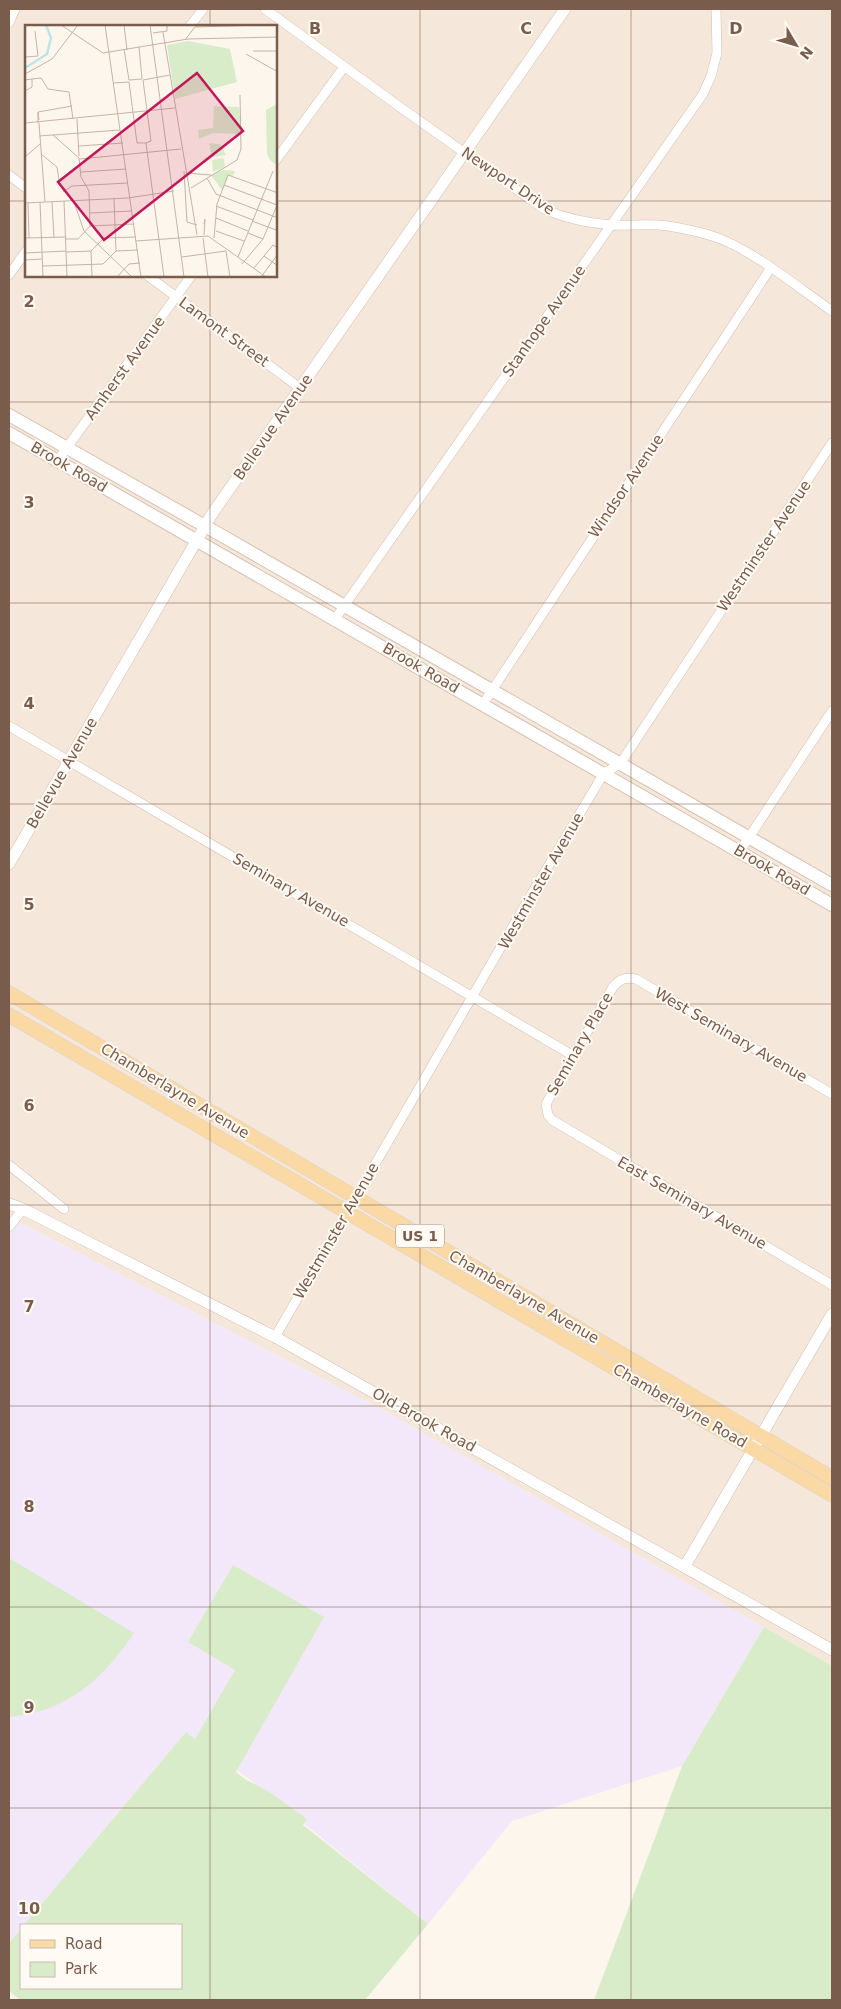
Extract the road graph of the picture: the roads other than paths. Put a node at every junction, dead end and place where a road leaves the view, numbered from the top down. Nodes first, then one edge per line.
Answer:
1 (16, 9) edge
2 (203, 9) edge
3 (265, 9) edge
4 (565, 9) edge
5 (716, 9) edge
6 (9, 23) edge
7 (191, 25) edge
8 (344, 67) junction
9 (464, 152) junction
10 (278, 157) edge
11 (9, 176) edge
12 (25, 187) edge
13 (611, 225) junction
14 (25, 252) edge
15 (770, 268) junction
16 (9, 275) edge
17 (151, 278) edge
18 (190, 278) edge
19 (176, 297) junction
20 (832, 311) edge
21 (300, 388) junction
22 (9, 416) edge
23 (9, 433) edge
24 (832, 443) edge
25 (67, 448) junction
26 (58, 460) junction
27 (205, 526) junction
28 (197, 540) junction
29 (344, 606) junction
30 (335, 619) junction
31 (492, 690) junction
32 (483, 704) junction
33 (832, 711) edge
34 (9, 726) edge
35 (69, 761) junction
36 (620, 764) junction
37 (604, 773) junction
38 (749, 837) junction
39 (740, 851) junction
40 (9, 864) edge
41 (832, 885) edge
42 (832, 905) edge
43 (630, 978) joint
44 (9, 994) edge
45 (473, 997) junction
46 (9, 1016) edge
47 (572, 1055) junction
48 (832, 1094) edge
49 (552, 1120) joint
50 (9, 1165) edge
51 (355, 1198) junction
52 (9, 1204) edge
53 (23, 1209) junction
54 (64, 1209) dead end
55 (347, 1212) junction
56 (9, 1227) edge
57 (832, 1285) edge
58 (832, 1314) edge
59 (275, 1337) junction
60 (761, 1436) junction
61 (754, 1449) junction
62 (832, 1478) edge
63 (832, 1495) edge
64 (685, 1566) junction
65 (832, 1650) edge

1 - 6 street
2 - 7 street
3 - 8 street, Newport Drive
4 - 9 street, Bellevue Avenue
5 - 13 street, Stanhope Avenue
8 - 9 street, Newport Drive
8 - 10 street
9 - 13 street, Newport Drive
9 - 21 street, Bellevue Avenue
11 - 12 street
13 - 15 street, Newport Drive
13 - 29 street, Stanhope Avenue
14 - 16 street
15 - 20 street, Newport Drive
15 - 31 street, Windsor Avenue
17 - 19 street, Lamont Street
18 - 19 street, Amherst Avenue
19 - 21 street, Lamont Street
19 - 25 street, Amherst Avenue
21 - 27 street, Bellevue Avenue
22 - 25 main road, Brook Road
23 - 26 main road, Brook Road
24 - 36 street, Westminster Avenue
25 - 26 street, Amherst Avenue
25 - 27 main road, Brook Road
26 - 28 main road, Brook Road
27 - 28 street, Bellevue Avenue
27 - 29 main road, Brook Road
28 - 30 main road, Brook Road
28 - 35 street, Bellevue Avenue
29 - 30 street, Stanhope Avenue
29 - 31 main road, Brook Road
30 - 32 main road, Brook Road
31 - 32 street, Windsor Avenue
31 - 36 main road, Brook Road
32 - 37 main road, Brook Road
33 - 38 street
34 - 35 street, Seminary Avenue
35 - 40 street, Bellevue Avenue
35 - 45 street, Seminary Avenue
36 - 37 street, Westminster Avenue
36 - 38 main road, Brook Road
37 - 39 main road, Brook Road
37 - 45 street, Westminster Avenue
38 - 39 street
38 - 41 main road, Brook Road
39 - 42 main road, Brook Road
43 - 47 street, Seminary Place
43 - 48 street, West Seminary Avenue
44 - 51 main road, Chamberlayne Avenue / US 1
45 - 47 street, Seminary Avenue
45 - 51 street, Westminster Avenue
46 - 55 main road, Chamberlayne Road / US 1
47 - 49 street, Seminary Place
49 - 57 street, East Seminary Avenue
50 - 54 street
51 - 55 street, Westminster Avenue
51 - 60 main road, Chamberlayne Avenue / US 1
52 - 53 street, Old Brook Road
53 - 56 street
53 - 59 street, Old Brook Road
55 - 59 street, Westminster Avenue
55 - 61 main road, Chamberlayne Road / US 1
58 - 60 street
59 - 64 street, Old Brook Road
60 - 61 street
60 - 62 main road, Chamberlayne Avenue / US 1
61 - 63 main road, Chamberlayne Road / US 1
61 - 64 street
64 - 65 street, Old Brook Road

